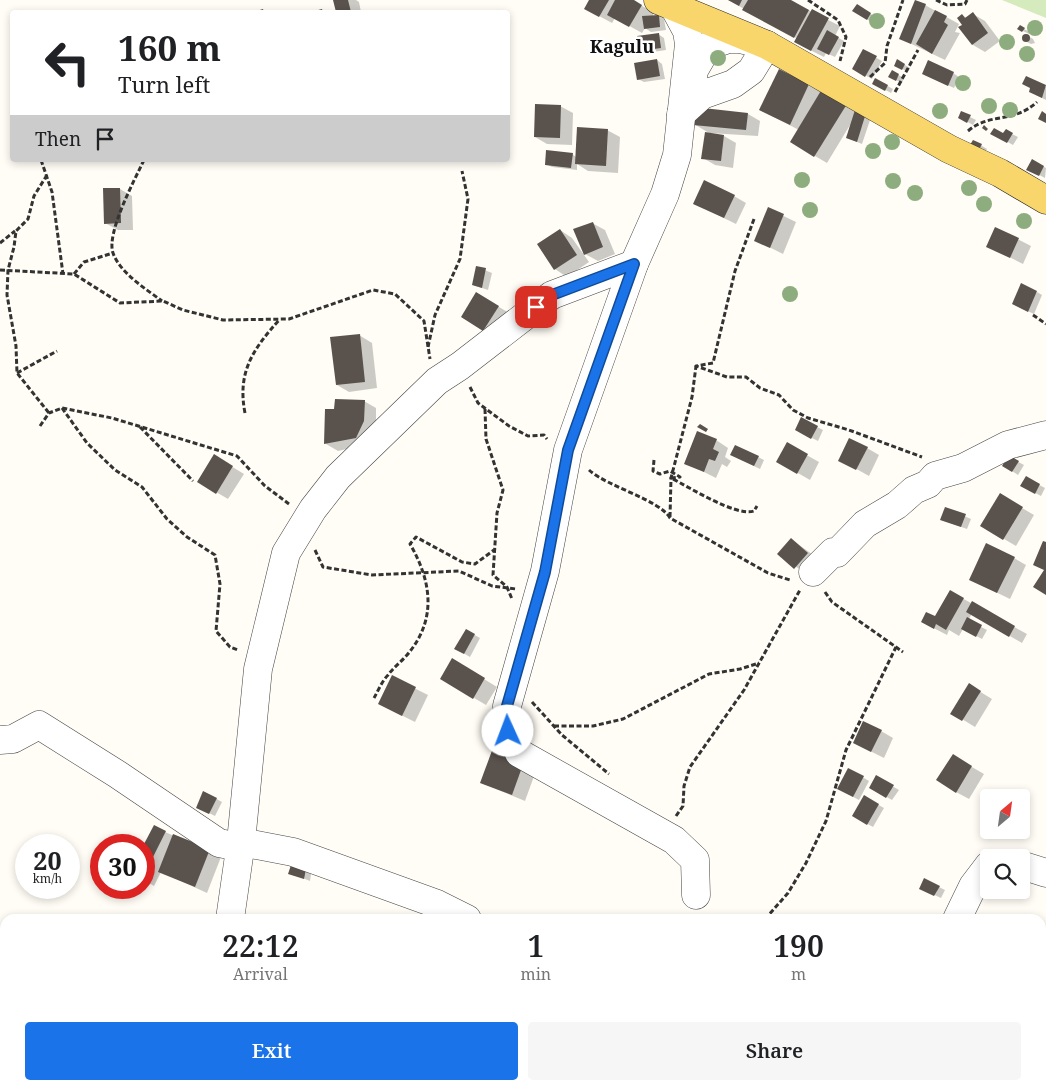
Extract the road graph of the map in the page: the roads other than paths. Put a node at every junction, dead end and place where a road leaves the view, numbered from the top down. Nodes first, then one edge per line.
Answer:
1 (673, 4) edge
2 (767, 45) junction
3 (681, 114) junction
4 (1044, 195) edge
5 (634, 264) junction
6 (1046, 435) edge
7 (807, 578) road end
8 (0, 740) edge
9 (241, 842) junction
10 (1030, 868) edge
11 (1046, 874) edge
12 (980, 876) edge
13 (696, 895) dead end
14 (231, 914) edge
15 (456, 914) edge
16 (959, 914) edge

1 - 2 main road
1 - 3 street
2 - 3 street
2 - 3 street
2 - 4 main road
3 - 5 street
5 - 9 street
5 - 13 street
6 - 7 street
8 - 9 street
9 - 14 street
9 - 15 street
10 - 11 street
12 - 16 street

